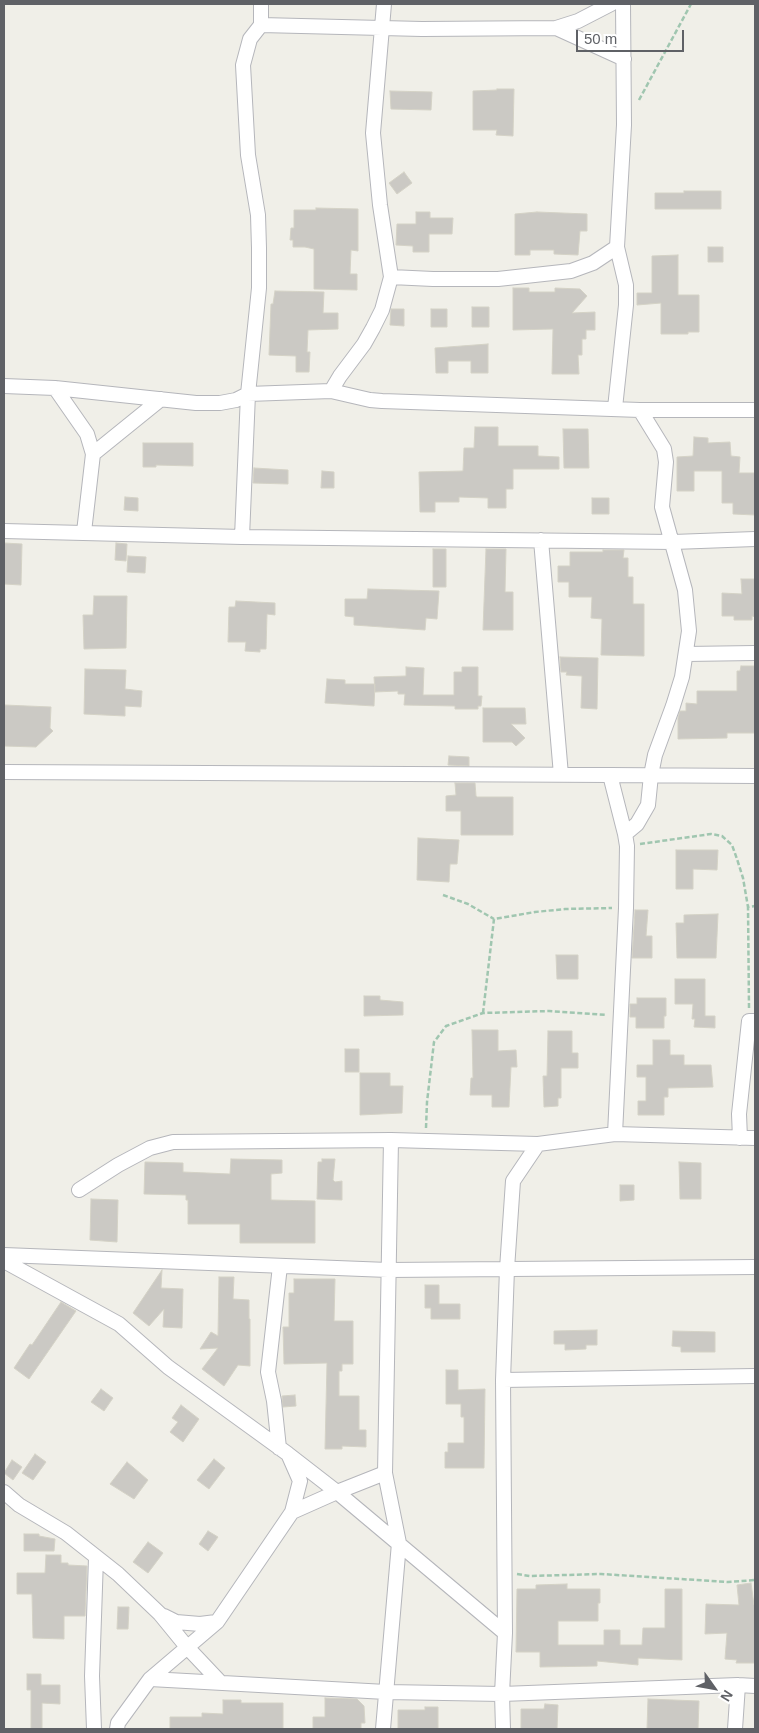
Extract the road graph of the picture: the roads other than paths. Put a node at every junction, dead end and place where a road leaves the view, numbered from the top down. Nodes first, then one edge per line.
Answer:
1 (260, 4) edge
2 (384, 4) edge
3 (610, 4) edge
4 (623, 4) edge
5 (261, 25) junction
6 (382, 26) junction
7 (556, 28) junction
8 (624, 59) junction
9 (617, 247) junction
10 (391, 277) junction
11 (4, 386) edge
12 (55, 388) junction
13 (331, 391) junction
14 (248, 394) junction
15 (161, 400) junction
16 (615, 408) junction
17 (640, 410) junction
18 (755, 410) edge
19 (93, 454) junction
20 (4, 531) edge
21 (84, 532) junction
22 (242, 537) junction
23 (755, 539) edge
24 (541, 540) junction
25 (673, 542) junction
26 (755, 653) edge
27 (686, 654) junction
28 (4, 772) edge
29 (561, 774) junction
30 (610, 775) junction
31 (650, 775) junction
32 (755, 776) edge
33 (626, 840) junction
34 (752, 1021) edge
35 (614, 1134) junction
36 (740, 1138) junction
37 (755, 1138) edge
38 (391, 1140) junction
39 (538, 1144) junction
40 (79, 1190) dead end
41 (4, 1255) edge
42 (4, 1261) edge
43 (280, 1266) junction
44 (755, 1266) edge
45 (507, 1269) junction
46 (388, 1270) junction
47 (755, 1376) edge
48 (503, 1380) junction
49 (284, 1451) junction
50 (385, 1474) junction
51 (4, 1492) edge
52 (337, 1492) junction
53 (292, 1512) junction
54 (399, 1542) junction
55 (96, 1558) junction
56 (160, 1614) junction
57 (217, 1622) junction
58 (505, 1632) junction
59 (188, 1647) junction
60 (150, 1679) junction
61 (221, 1683) junction
62 (738, 1685) junction
63 (755, 1686) edge
64 (386, 1692) junction
65 (502, 1694) junction
66 (94, 1729) edge
67 (116, 1729) edge
68 (384, 1729) edge
69 (503, 1729) edge
70 (735, 1729) edge

1 - 5 street
2 - 6 street
3 - 7 street
4 - 8 street
5 - 6 street
5 - 14 street
6 - 7 street
6 - 10 street
7 - 8 street
8 - 9 street
9 - 10 street
9 - 16 street
10 - 13 street
11 - 12 street
12 - 15 street
12 - 19 street
13 - 14 street
13 - 16 street
14 - 15 street
14 - 22 street
15 - 19 street
16 - 17 street
17 - 18 street
17 - 25 street
19 - 21 street
20 - 21 street
21 - 22 street
22 - 24 street
23 - 25 street
24 - 25 street
24 - 29 street
25 - 27 street
26 - 27 street
27 - 31 street
28 - 29 street
29 - 30 street
30 - 31 street
30 - 33 street
31 - 32 street
31 - 33 street
33 - 35 street
34 - 36 street
35 - 36 street
35 - 39 street
36 - 37 street
38 - 39 street
38 - 40 street
38 - 46 street
39 - 45 street
41 - 43 street
42 - 49 street
43 - 46 street
43 - 49 street
44 - 45 street
45 - 46 street
45 - 48 street
46 - 50 street
47 - 48 street
48 - 58 street
49 - 52 street
49 - 53 street
50 - 52 street
50 - 54 street
51 - 55 street
52 - 53 street
52 - 54 street
53 - 57 street
54 - 58 street
54 - 64 street
55 - 56 street
55 - 66 street
56 - 57 street
56 - 59 street
57 - 59 street
58 - 65 street
59 - 60 street
59 - 61 street
60 - 61 street
60 - 67 street
61 - 64 street
62 - 63 street
62 - 65 street
62 - 70 street
64 - 65 street
64 - 68 street
65 - 69 street

